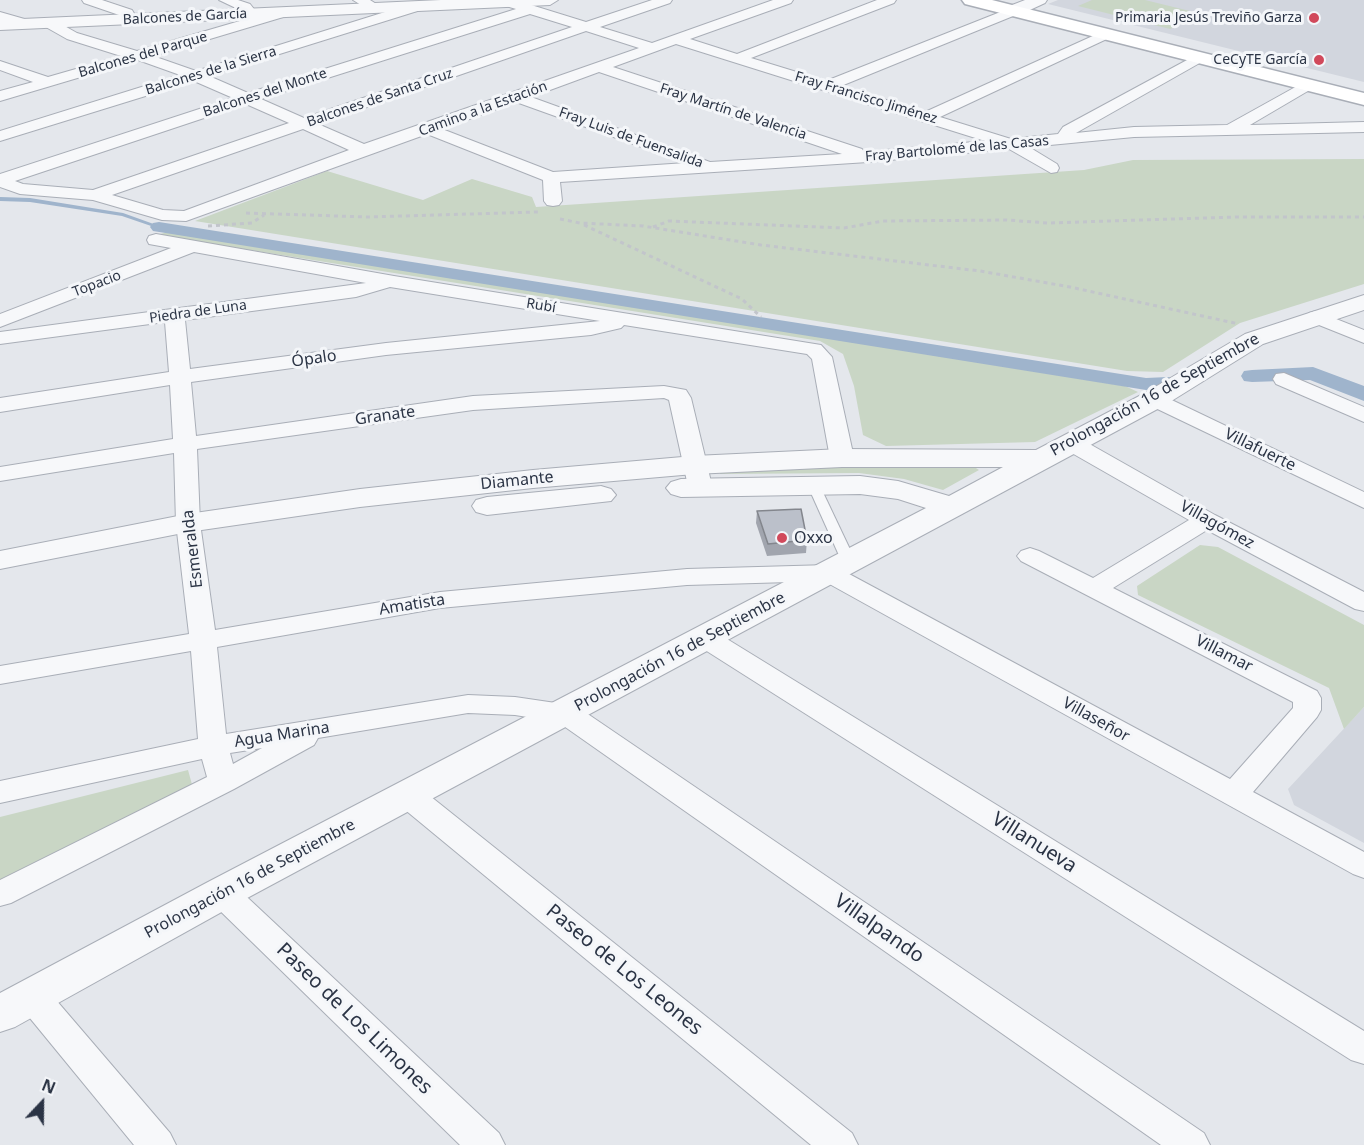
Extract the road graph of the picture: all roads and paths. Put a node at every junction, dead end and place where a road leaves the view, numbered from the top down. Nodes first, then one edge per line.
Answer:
1 (89, 0) edge
2 (226, 0) edge
3 (550, 0) edge
4 (665, 0) edge
5 (786, 0) edge
6 (889, 0) edge
7 (971, 0) edge
8 (503, 1) edge
9 (367, 4) edge
10 (1023, 4) edge
11 (423, 5) junction
12 (531, 9) junction
13 (285, 12) junction
14 (251, 14) junction
15 (0, 16) edge
16 (131, 20) junction
17 (23, 23) junction
18 (49, 23) junction
19 (0, 25) edge
20 (591, 27) junction
21 (1106, 34) junction
22 (674, 39) junction
23 (650, 47) junction
24 (140, 56) junction
25 (1200, 57) junction
26 (740, 58) junction
27 (0, 65) edge
28 (598, 67) junction
29 (194, 75) junction
30 (48, 82) junction
31 (1308, 85) junction
32 (828, 86) junction
33 (1364, 89) edge
34 (0, 96) edge
35 (516, 97) junction
36 (245, 99) junction
37 (1364, 99) edge
38 (927, 117) junction
39 (304, 123) junction
40 (1364, 127) edge
41 (427, 129) junction
42 (1230, 130) junction
43 (0, 136) edge
44 (1064, 139) junction
45 (1015, 145) junction
46 (363, 150) junction
47 (868, 157) junction
48 (711, 167) junction
49 (1051, 168) dead end
50 (551, 177) junction
51 (0, 181) edge
52 (94, 195) junction
53 (223, 202) junction
54 (550, 211) junction
55 (266, 214) junction
56 (183, 216) junction
57 (1364, 217) edge
58 (580, 223) junction
59 (653, 227) junction
60 (156, 240) dead end
61 (194, 246) junction
62 (394, 282) junction
63 (1364, 302) edge
64 (175, 315) junction
65 (761, 316) dead end
66 (1316, 317) junction
67 (629, 320) junction
68 (0, 321) edge
69 (1279, 330) junction
70 (1364, 337) edge
71 (0, 338) edge
72 (180, 377) junction
73 (1284, 379) dead end
74 (1155, 399) junction
75 (0, 405) edge
76 (1364, 415) edge
77 (1071, 442) junction
78 (185, 444) junction
79 (842, 458) junction
80 (1038, 459) junction
81 (0, 474) edge
82 (697, 475) junction
83 (813, 484) junction
84 (1364, 501) edge
85 (951, 508) junction
86 (1206, 520) junction
87 (190, 532) junction
88 (1030, 556) dead end
89 (0, 560) edge
90 (839, 568) junction
91 (0, 582) edge
92 (1095, 588) junction
93 (1364, 603) edge
94 (704, 637) junction
95 (203, 639) junction
96 (0, 675) edge
97 (567, 713) junction
98 (321, 728) junction
99 (213, 746) junction
100 (223, 782) junction
101 (0, 792) edge
102 (1234, 794) junction
103 (409, 796) junction
104 (1364, 866) edge
105 (222, 893) junction
106 (0, 894) edge
107 (32, 996) junction
108 (0, 1014) edge
109 (1364, 1049) edge
110 (157, 1145) edge
111 (486, 1145) edge
112 (839, 1145) edge
113 (1191, 1145) edge

1 - 16 street
2 - 14 street
3 - 8 street, Balcones de García
4 - 20 street, Balcones de Santa Cruz
5 - 22 street, Camino a la Estación
6 - 26 street
7 - 10 main road
8 - 11 street, Balcones de García
8 - 12 street
9 - 11 street, Balcones de García
9 - 13 street, Balcones de García
10 - 21 main road
10 - 32 street
10 - 33 main road
11 - 29 street, Balcones de la Sierra
12 - 20 street
12 - 36 street, Balcones del Monte
13 - 14 street, Balcones de García
13 - 24 street, Balcones del Parque
14 - 16 street, Balcones de García
15 - 17 street
16 - 18 street, Balcones de García
17 - 18 street, Balcones de García
17 - 19 street, Balcones de García
18 - 24 street
20 - 23 street
20 - 39 street, Balcones de Santa Cruz
21 - 25 main road
21 - 38 street
22 - 23 street, Camino a la Estación
22 - 26 street, Fray Francisco Jiménez
23 - 28 street, Camino a la Estación
24 - 29 street
24 - 30 street, Balcones del Parque
25 - 31 main road
25 - 44 street
26 - 32 street, Fray Francisco Jiménez
27 - 30 street
28 - 35 street, Camino a la Estación
28 - 47 street, Fray Martín de Valencia
29 - 36 street
29 - 43 street, Balcones de la Sierra
30 - 34 street, Balcones del Parque
31 - 37 main road
31 - 42 street
32 - 38 street, Fray Francisco Jiménez
35 - 41 street, Camino a la Estación
35 - 48 street, Fray Luis de Fuensalida
36 - 39 street
36 - 51 street, Balcones del Monte
38 - 45 street, Fray Francisco Jiménez
39 - 46 street
39 - 52 street, Balcones de Santa Cruz
40 - 42 street, Fray Bartolomé de las Casas
41 - 46 street, Camino a la Estación
41 - 50 street
42 - 44 street, Fray Bartolomé de las Casas
44 - 45 street, Fray Bartolomé de las Casas
45 - 47 street, Fray Bartolomé de las Casas
45 - 49 street, Fray Francisco Jiménez
46 - 53 street, Camino a la Estación
47 - 48 street, Fray Bartolomé de las Casas
48 - 50 street, Fray Bartolomé de las Casas
50 - 54 street
51 - 52 street
52 - 56 street
53 - 55 path
53 - 56 street, Camino a la Estación
54 - 55 path
54 - 58 path
55 - 56 path
57 - 59 path
58 - 59 path
58 - 65 path
59 - 69 path
60 - 61 street, Rubí
61 - 62 street, Rubí
61 - 68 street, Topacio
62 - 64 street, Piedra de Luna
62 - 67 street, Rubí
63 - 66 street, Prolongación 16 de Septiembre
64 - 71 street, Piedra de Luna
64 - 72 street, Esmeralda
66 - 69 street, Prolongación 16 de Septiembre
66 - 70 street
67 - 72 street, Ópalo
67 - 79 street, Rubí
69 - 74 street, Prolongación 16 de Septiembre
72 - 75 street, Ópalo
72 - 78 street, Esmeralda
73 - 76 street
74 - 77 street, Prolongación 16 de Septiembre
74 - 84 street, Villafuerte
77 - 80 street, Prolongación 16 de Septiembre
77 - 86 street, Villagómez
78 - 81 street, Granate
78 - 82 street, Granate
78 - 87 street, Esmeralda
79 - 80 street, Diamante
79 - 82 street, Diamante
80 - 85 street, Prolongación 16 de Septiembre
82 - 83 street, Diamante
82 - 87 street, Diamante
83 - 85 street, Diamante
83 - 90 lane
85 - 90 street, Prolongación 16 de Septiembre
86 - 92 street
86 - 93 street, Villagómez
87 - 89 street, Diamante
87 - 91 street, Diamante
87 - 95 street, Esmeralda
88 - 92 street, Villamar
90 - 94 street, Prolongación 16 de Septiembre
90 - 95 street, Amatista
90 - 102 street, Villaseñor
92 - 102 street, Villamar
94 - 97 street, Prolongación 16 de Septiembre
94 - 109 street, Villanueva
95 - 96 street, Amatista
95 - 99 street, Esmeralda
97 - 98 street, Agua Marina
97 - 103 street, Prolongación 16 de Septiembre
97 - 113 street, Villalpando
98 - 99 street, Agua Marina
98 - 100 street
99 - 100 street, Esmeralda
99 - 101 street, Agua Marina
100 - 106 street
102 - 104 street, Villaseñor
103 - 105 street, Prolongación 16 de Septiembre
103 - 112 street, Paseo de Los Leones
105 - 107 street, Prolongación 16 de Septiembre
105 - 111 street, Paseo de Los Limones
107 - 108 street, Prolongación 16 de Septiembre
107 - 110 street

